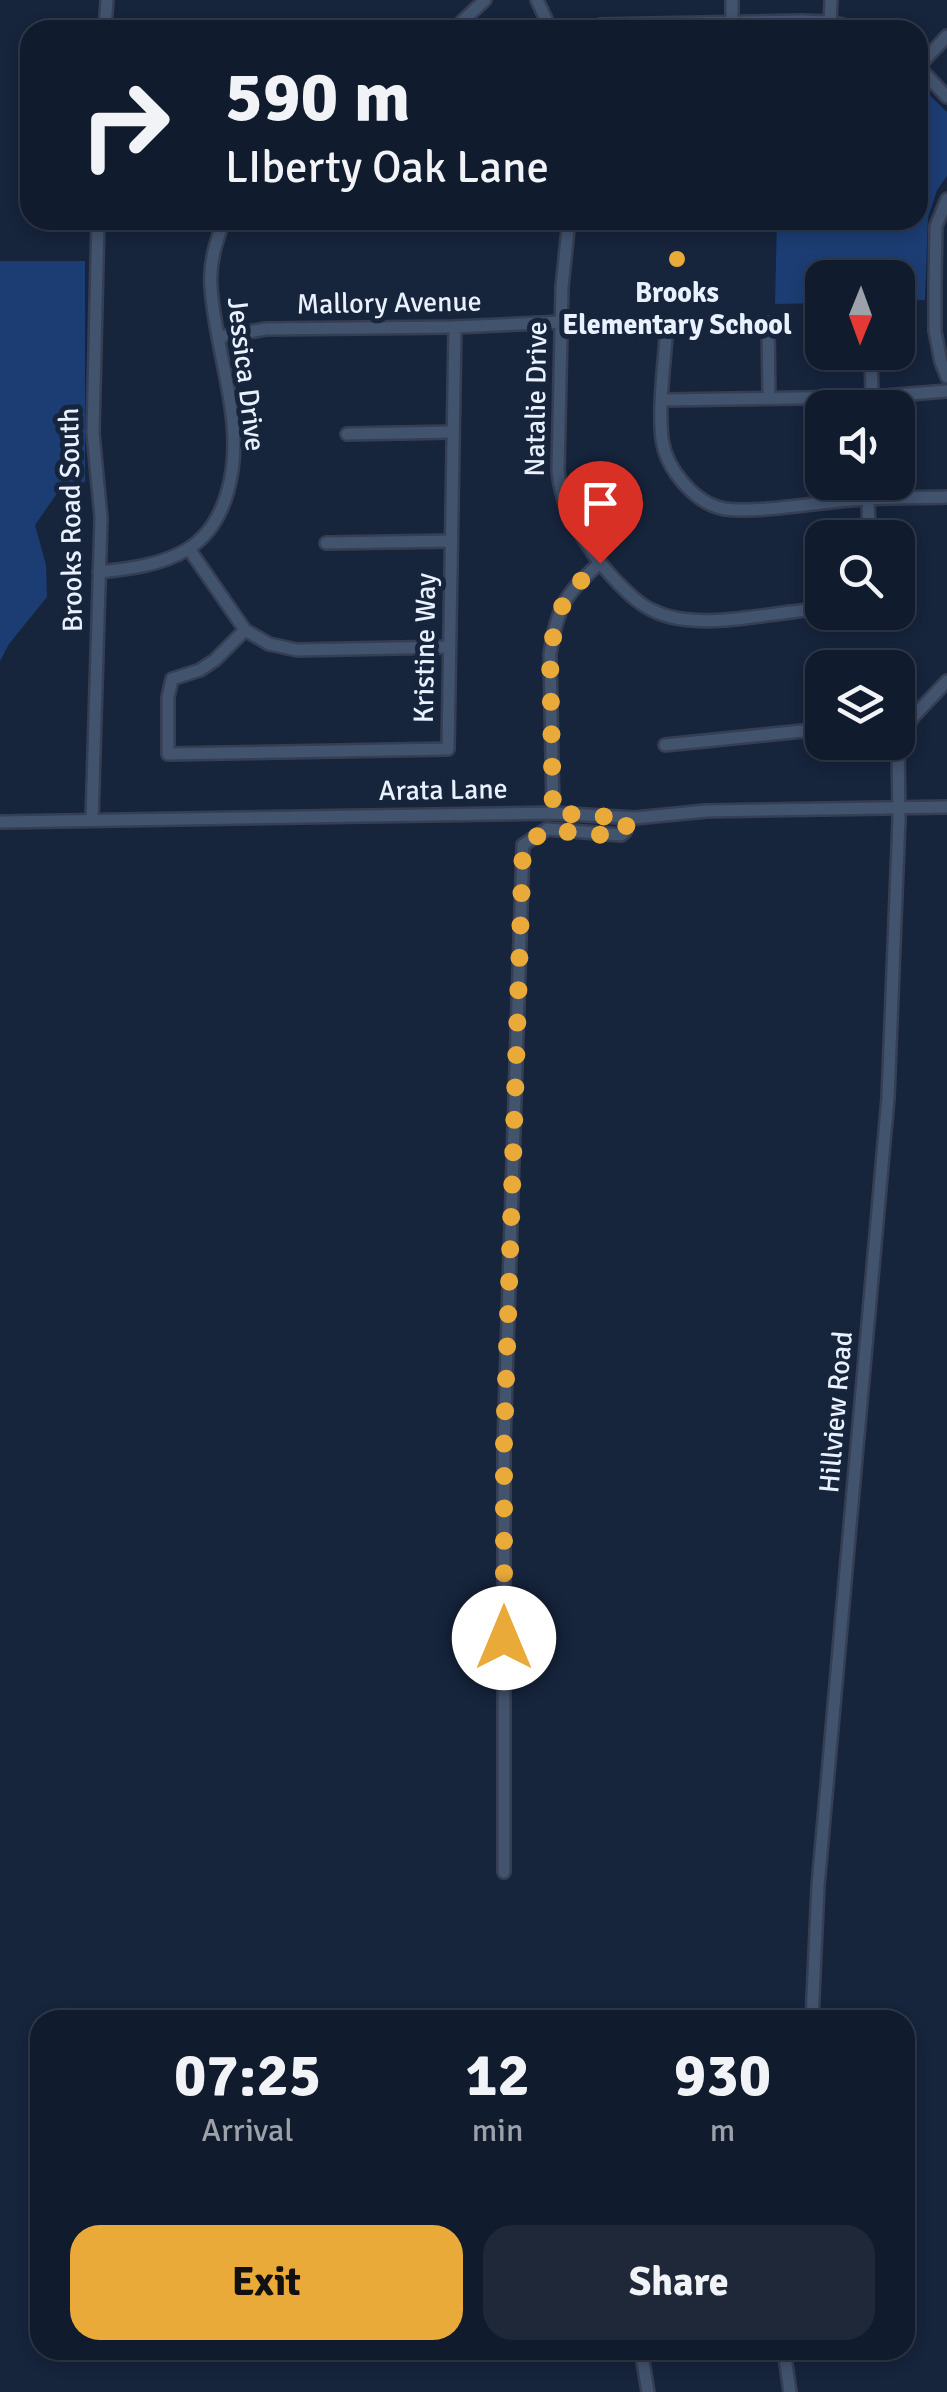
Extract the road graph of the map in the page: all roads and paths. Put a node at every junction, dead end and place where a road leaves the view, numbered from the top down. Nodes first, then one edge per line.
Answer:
1 (485, 0) edge
2 (464, 20) edge
3 (947, 36) edge
4 (928, 56) edge
5 (928, 77) edge
6 (947, 97) edge
7 (947, 199) edge
8 (98, 230) edge
9 (220, 230) edge
10 (568, 230) edge
11 (941, 285) edge
12 (561, 322) junction
13 (768, 323) dead end
14 (667, 324) dead end
15 (455, 327) junction
16 (219, 337) junction
17 (947, 377) edge
18 (947, 391) edge
19 (915, 394) edge
20 (769, 398) junction
21 (805, 398) edge
22 (663, 400) junction
23 (453, 432) junction
24 (347, 434) dead end
25 (915, 497) edge
26 (947, 497) edge
27 (846, 500) edge
28 (451, 541) junction
29 (326, 543) dead end
30 (189, 548) junction
31 (600, 563) junction
32 (99, 572) junction
33 (805, 612) edge
34 (245, 630) junction
35 (449, 646) junction
36 (947, 681) edge
37 (934, 693) junction
38 (947, 704) edge
39 (915, 716) edge
40 (805, 732) edge
41 (665, 744) dead end
42 (898, 760) edge
43 (947, 807) edge
44 (899, 808) junction
45 (553, 813) junction
46 (628, 818) junction
47 (92, 820) junction
48 (0, 822) edge
49 (504, 1872) dead end
50 (812, 2010) edge
51 (643, 2360) edge
52 (785, 2360) edge
53 (648, 2392) edge
54 (790, 2392) edge

1 - 2 street
3 - 4 street
5 - 6 street
7 - 11 street
8 - 32 street, Brooks Road South
9 - 16 street, Jessica Drive
10 - 12 street, Natalie Drive
11 - 17 street
12 - 15 street, Mallory Avenue
12 - 31 street, Natalie Drive
13 - 20 street
14 - 22 street
15 - 16 street, Mallory Avenue
15 - 23 street, Kristine Way
16 - 30 street, Jessica Drive
18 - 19 street
20 - 21 street
20 - 22 street
22 - 27 street
23 - 24 street
23 - 28 street, Kristine Way
25 - 26 street
28 - 29 street
28 - 35 street, Kristine Way
30 - 32 street
30 - 34 street
31 - 33 street, Natalie Drive
31 - 45 street
32 - 47 street, Brooks Road South
34 - 35 street
34 - 35 street, Kristine Way
36 - 37 street
37 - 38 street
37 - 39 street
40 - 41 street
42 - 44 street, Hillview Road
43 - 44 street, Arata Lane
44 - 46 street, Arata Lane
44 - 50 street, Hillview Road
45 - 46 street, Arata Lane
45 - 47 street, Arata Lane
46 - 49 street
47 - 48 street, Arata Lane
51 - 53 street
52 - 54 street

